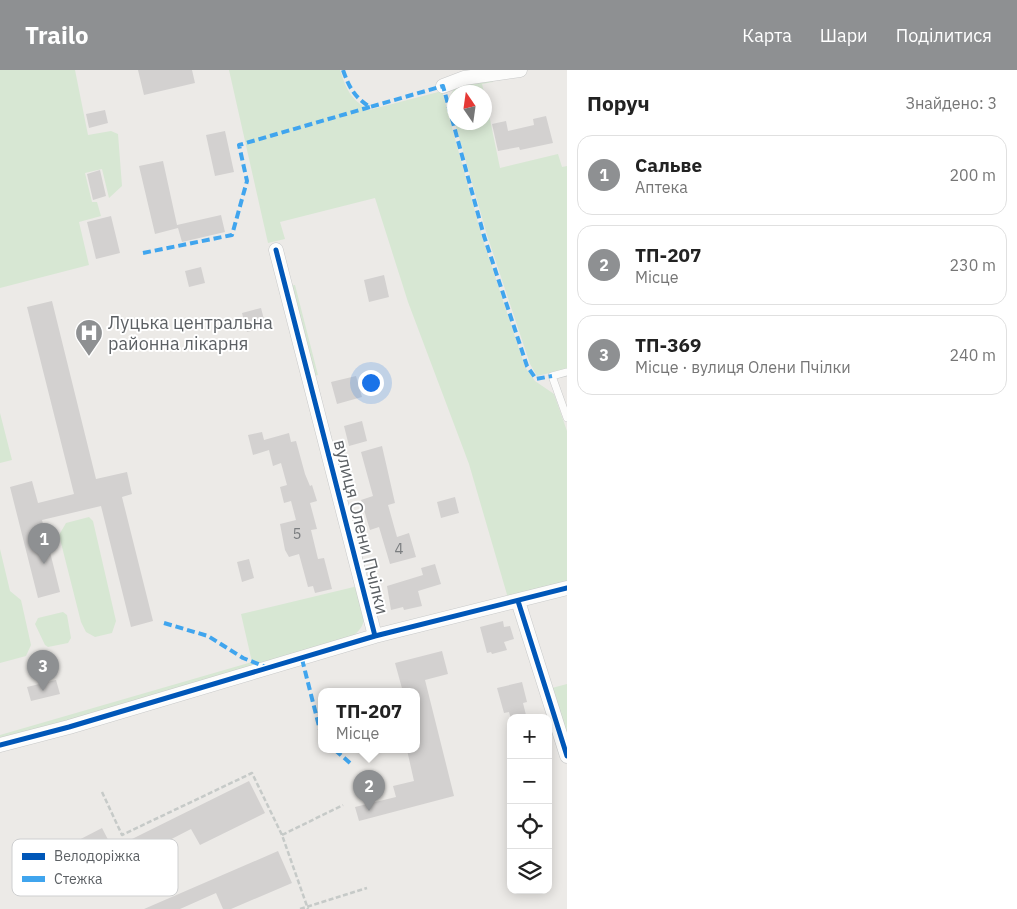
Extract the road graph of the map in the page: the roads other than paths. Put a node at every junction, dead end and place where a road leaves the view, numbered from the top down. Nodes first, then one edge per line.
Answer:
1 (520, 70) edge
2 (443, 86) dead end
3 (276, 250) dead end
4 (567, 372) edge
5 (567, 418) edge
6 (567, 588) edge
7 (518, 601) junction
8 (375, 636) junction
9 (0, 745) edge
10 (567, 756) edge

1 - 2 street
3 - 8 street, вулиця Олени Пчілки
4 - 5 lane
6 - 7 street
7 - 8 street
7 - 10 street
8 - 9 street, вулиця Олени Пчілки

